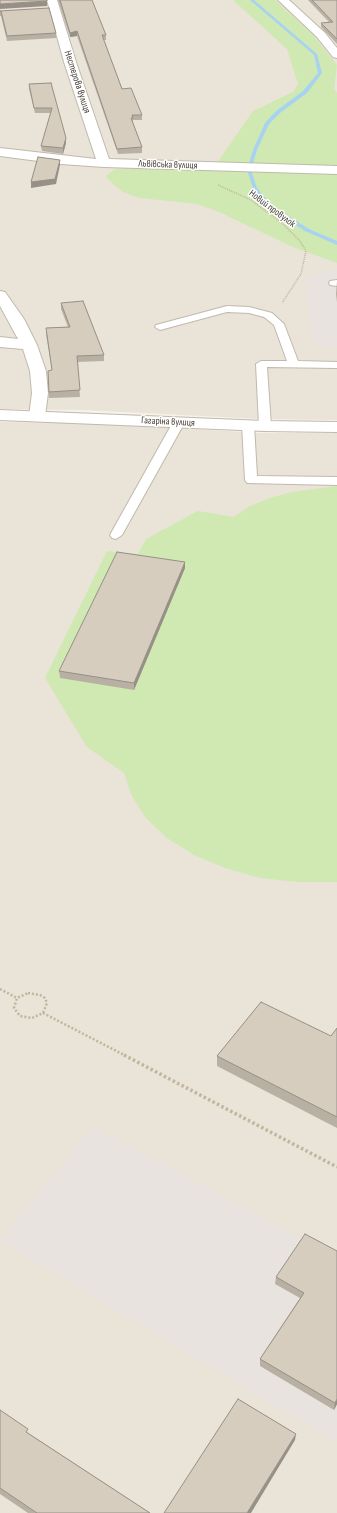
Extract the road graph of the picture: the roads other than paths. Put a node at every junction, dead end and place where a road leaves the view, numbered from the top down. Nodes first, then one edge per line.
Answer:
1 (283, 0) edge
2 (51, 6) edge
3 (337, 55) edge
4 (0, 152) edge
5 (104, 163) junction
6 (337, 170) edge
7 (0, 295) edge
8 (160, 327) dead end
9 (0, 342) edge
10 (30, 345) junction
11 (294, 364) junction
12 (337, 365) edge
13 (0, 415) edge
14 (37, 416) junction
15 (179, 422) junction
16 (256, 426) junction
17 (337, 426) edge
18 (337, 481) edge
19 (116, 535) dead end

1 - 3 street
2 - 5 street, Нестерова вулиця
4 - 5 street, Львівська вулиця
5 - 6 street, Львівська вулиця
7 - 10 street
8 - 11 lane
9 - 10 street
10 - 14 street
11 - 12 lane
11 - 16 lane
13 - 14 street, Гагаріна вулиця
14 - 15 street, Гагаріна вулиця
15 - 16 street, Гагаріна вулиця
15 - 19 lane
16 - 17 street, Гагаріна вулиця
16 - 18 lane

